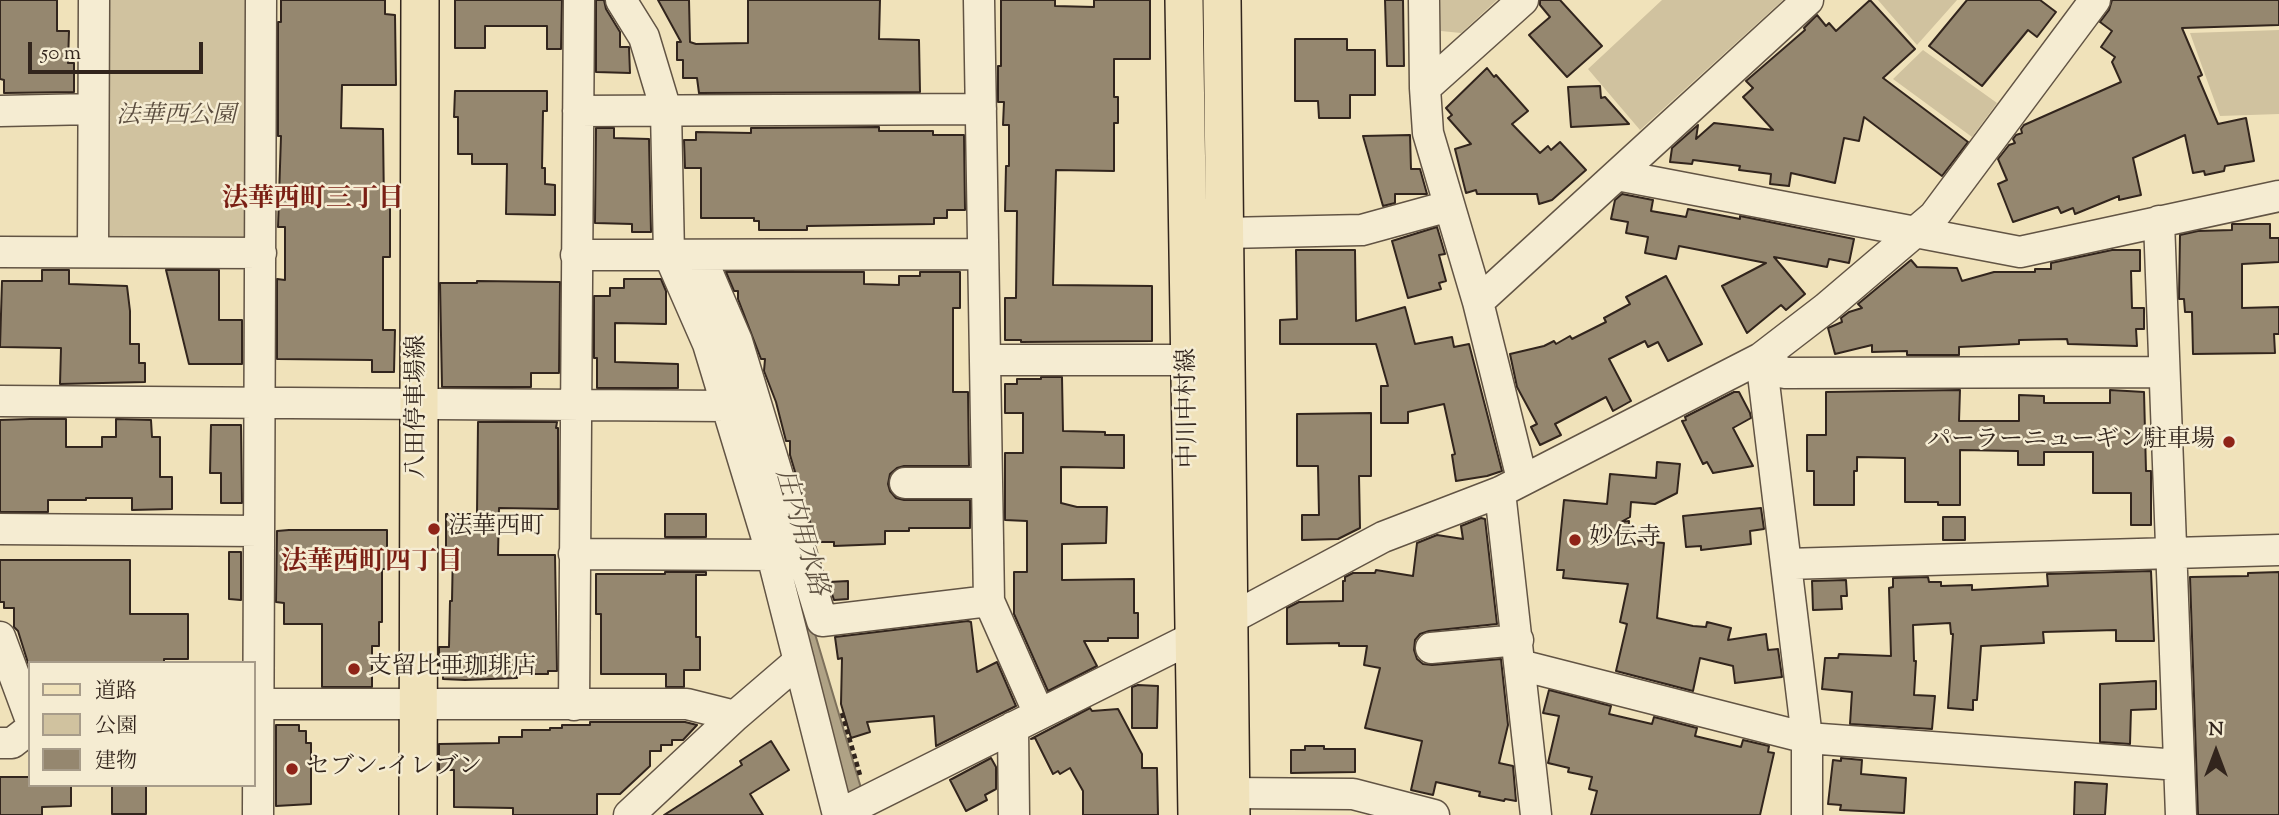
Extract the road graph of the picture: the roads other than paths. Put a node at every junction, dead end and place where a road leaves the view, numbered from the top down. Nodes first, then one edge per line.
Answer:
1 (94, 0) edge
2 (261, 0) edge
3 (420, 0) edge
4 (579, 0) edge
5 (621, 0) edge
6 (979, 0) edge
7 (1184, 0) edge
8 (1222, 0) edge
9 (1424, 0) edge
10 (1523, 0) edge
11 (1808, 0) edge
12 (2082, 6) edge
13 (1425, 88) junction
14 (93, 109) junction
15 (981, 109) junction
16 (666, 110) junction
17 (0, 111) edge
18 (578, 111) junction
19 (1617, 175) junction
20 (2279, 196) edge
21 (1449, 206) junction
22 (2159, 221) junction
23 (1917, 232) junction
24 (1225, 233) junction
25 (93, 252) junction
26 (0, 253) edge
27 (261, 253) junction
28 (983, 254) junction
29 (576, 255) junction
30 (669, 255) junction
31 (700, 255) junction
32 (1478, 302) junction
33 (1761, 358) junction
34 (985, 359) junction
35 (1189, 360) junction
36 (2164, 372) junction
37 (0, 401) edge
38 (260, 402) junction
39 (419, 403) junction
40 (576, 405) junction
41 (726, 406) junction
42 (905, 483) dead end
43 (987, 483) junction
44 (1511, 486) junction
45 (0, 529) edge
46 (259, 531) junction
47 (2279, 550) edge
48 (2170, 552) junction
49 (574, 554) junction
50 (772, 555) junction
51 (1786, 564) junction
52 (989, 601) junction
53 (1228, 620) junction
54 (0, 637) edge
55 (1194, 637) junction
56 (1431, 648) dead end
57 (1519, 653) junction
58 (799, 661) junction
59 (256, 704) edge
60 (418, 705) junction
61 (574, 705) junction
62 (28, 713) edge
63 (1039, 714) junction
64 (735, 716) junction
65 (1013, 727) junction
66 (28, 731) edge
67 (1807, 738) junction
68 (0, 743) edge
69 (2179, 765) junction
70 (1231, 804) edge
71 (853, 808) edge
72 (258, 815) edge
73 (418, 815) edge
74 (629, 815) edge
75 (1014, 815) edge
76 (1197, 815) edge
77 (1434, 815) edge
78 (1536, 815) edge
79 (1807, 815) edge
80 (2181, 815) edge

1 - 14 street
2 - 27 street
3 - 39 main road, 八田停車場線
4 - 18 street
5 - 16 street
6 - 15 street
7 - 35 main road, 中川中村線
8 - 24 main road, 中川中村線
9 - 13 street
10 - 13 street
11 - 19 street
12 - 23 street
13 - 21 street
14 - 17 street
14 - 25 street
15 - 16 street
15 - 28 street
16 - 18 street
16 - 30 street
18 - 29 street
19 - 23 street
19 - 32 street
20 - 22 street
21 - 24 street
21 - 32 street
22 - 23 street
22 - 36 street
23 - 33 street
24 - 53 main road, 中川中村線
25 - 26 street
25 - 27 street
27 - 38 street
28 - 31 street
28 - 34 street
29 - 30 street
29 - 40 street
30 - 31 street
30 - 41 street
31 - 52 street
32 - 44 street
33 - 36 street
33 - 44 street
33 - 51 street
34 - 35 street
34 - 43 street
35 - 55 main road, 中川中村線
36 - 48 street
37 - 38 street
38 - 39 street
38 - 46 street
39 - 40 street
39 - 60 main road, 八田停車場線
40 - 41 street
40 - 49 street
41 - 50 street
42 - 43 street
43 - 52 street
44 - 53 street
44 - 57 street
45 - 46 street
46 - 59 street
47 - 48 street
48 - 51 street
48 - 69 street
49 - 50 street
49 - 61 street
50 - 58 street
51 - 67 street
52 - 63 street
53 - 55 street
53 - 70 main road, 中川中村線
54 - 62 street
55 - 63 street
55 - 76 main road, 中川中村線
56 - 57 street
57 - 67 street
57 - 78 street
58 - 64 street
58 - 71 street
59 - 60 street
59 - 72 street
60 - 61 street
60 - 73 main road, 八田停車場線
61 - 64 street
63 - 65 street
64 - 74 street
65 - 71 street
65 - 75 street
66 - 68 street
67 - 69 street
67 - 79 street
69 - 80 street
70 - 77 street

